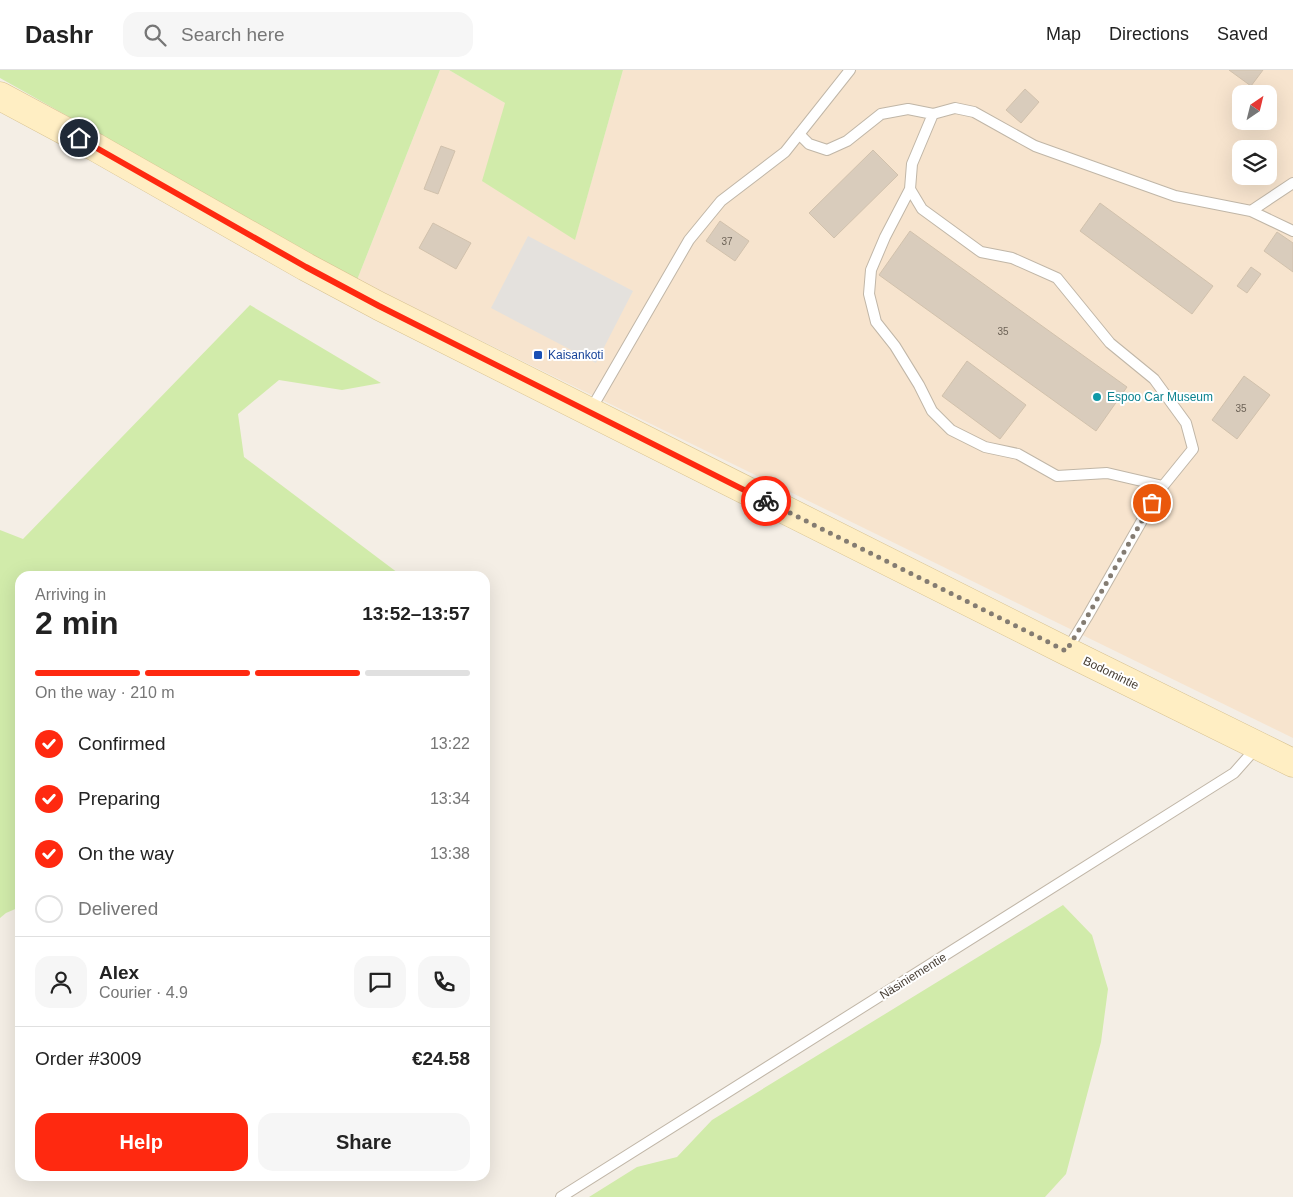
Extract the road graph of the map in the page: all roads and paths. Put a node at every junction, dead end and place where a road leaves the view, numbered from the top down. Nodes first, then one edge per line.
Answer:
1 (850, 70) edge
2 (0, 96) edge
3 (932, 114) junction
4 (799, 134) junction
5 (1293, 183) edge
6 (910, 189) junction
7 (1251, 211) junction
8 (1293, 231) edge
9 (590, 412) junction
10 (1163, 486) junction
11 (1066, 651) junction
12 (1258, 746) junction
13 (1293, 763) edge
14 (561, 1197) edge

1 - 4 lane
2 - 9 main road, Bodomintie
3 - 4 lane
3 - 6 lane
3 - 7 lane
4 - 9 lane
5 - 7 lane
6 - 10 lane
6 - 10 lane
7 - 8 lane
9 - 11 main road, Bodomintie
10 - 11 lane
11 - 12 main road, Bodomintie
12 - 13 main road, Bodomintie
12 - 14 lane, Näsiniementie

